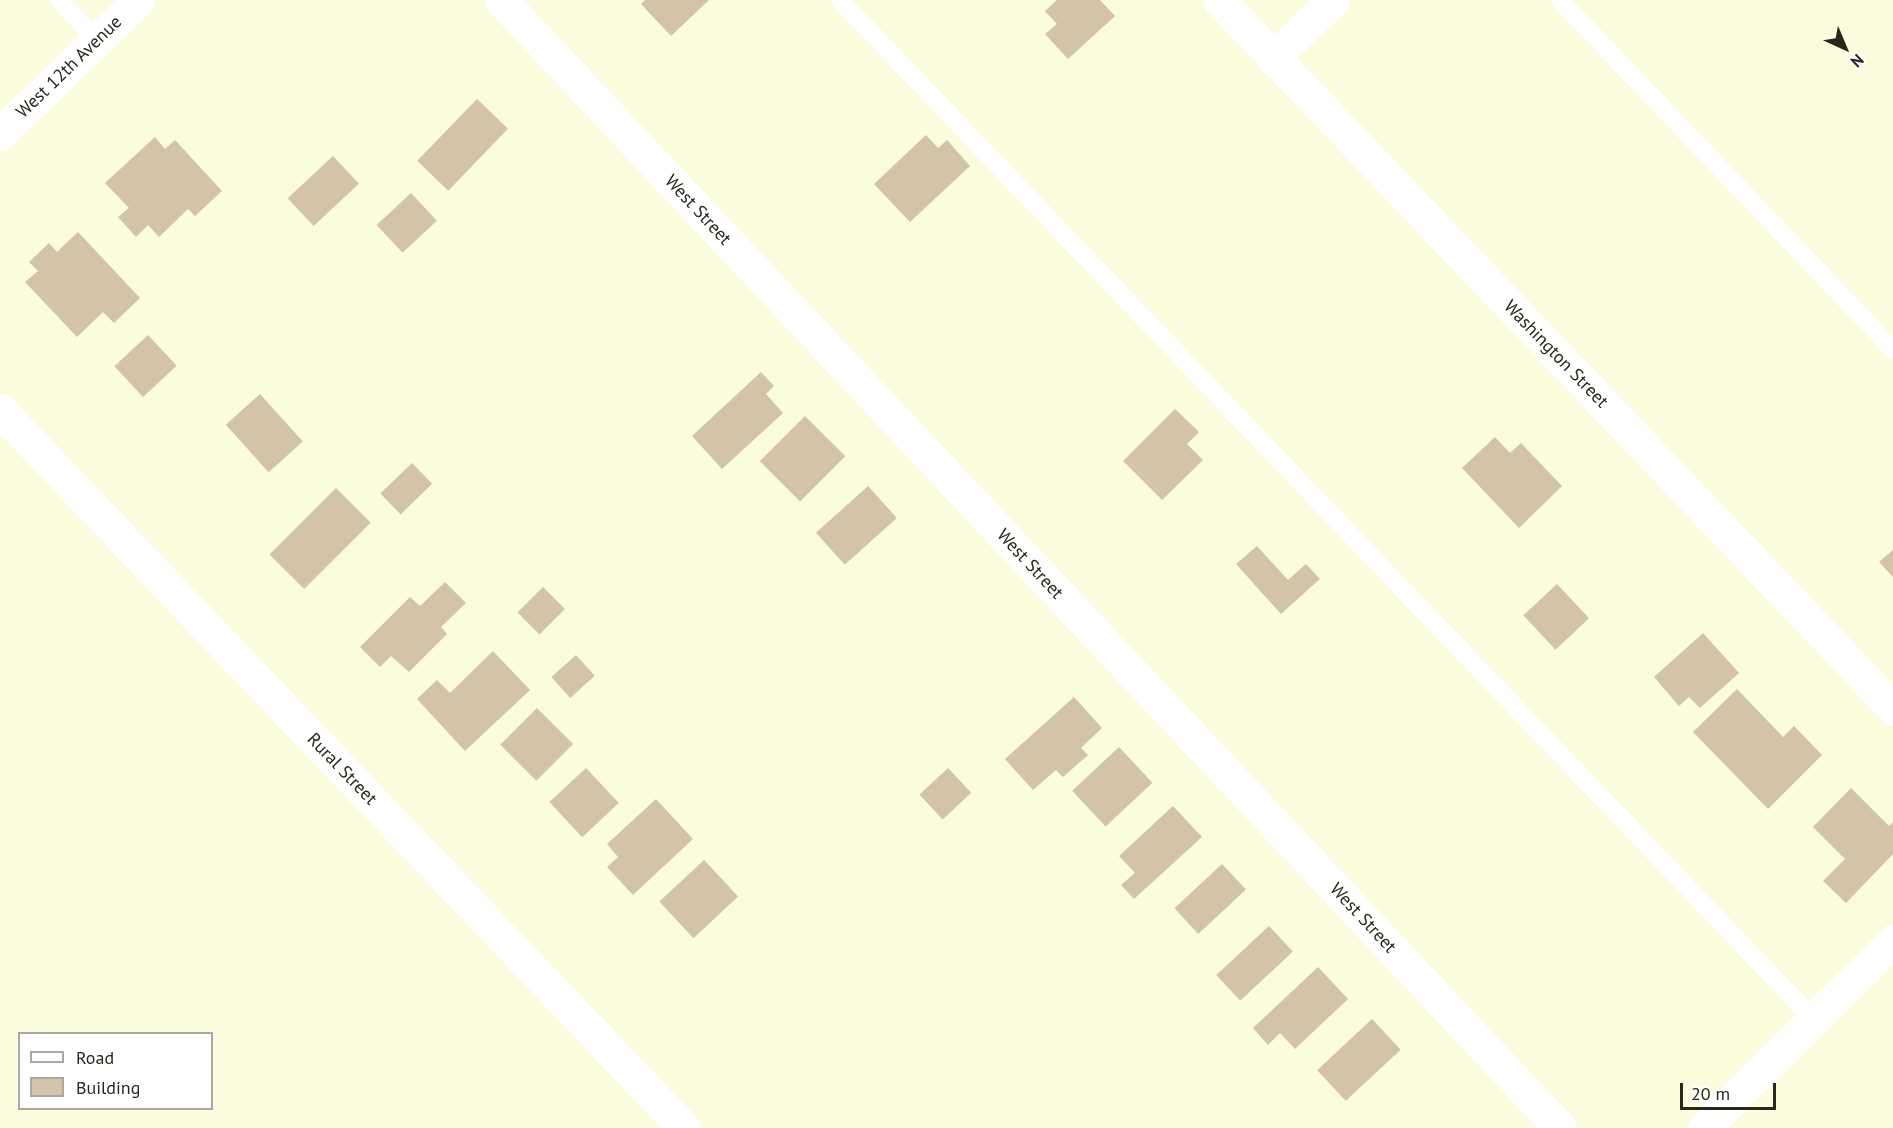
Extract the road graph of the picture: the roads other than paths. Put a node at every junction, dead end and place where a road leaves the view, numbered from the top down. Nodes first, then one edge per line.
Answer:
1 (59, 0) edge
2 (139, 0) edge
3 (501, 0) edge
4 (840, 0) edge
5 (1219, 0) edge
6 (1333, 0) edge
7 (1560, 0) edge
8 (97, 40) junction
9 (1273, 58) junction
10 (0, 134) edge
11 (1893, 350) edge
12 (0, 410) edge
13 (1893, 708) edge
14 (1893, 941) edge
15 (1813, 1019) junction
16 (684, 1128) edge
17 (1560, 1128) edge
18 (1704, 1128) edge

1 - 8 lane
2 - 8 street, West 12th Avenue
3 - 17 street, West Street
4 - 15 lane
5 - 9 street, Washington Street
6 - 9 street
7 - 11 lane
8 - 10 street, West 12th Avenue
9 - 13 street, Washington Street
12 - 16 street, Rural Street
14 - 15 street
15 - 18 street

